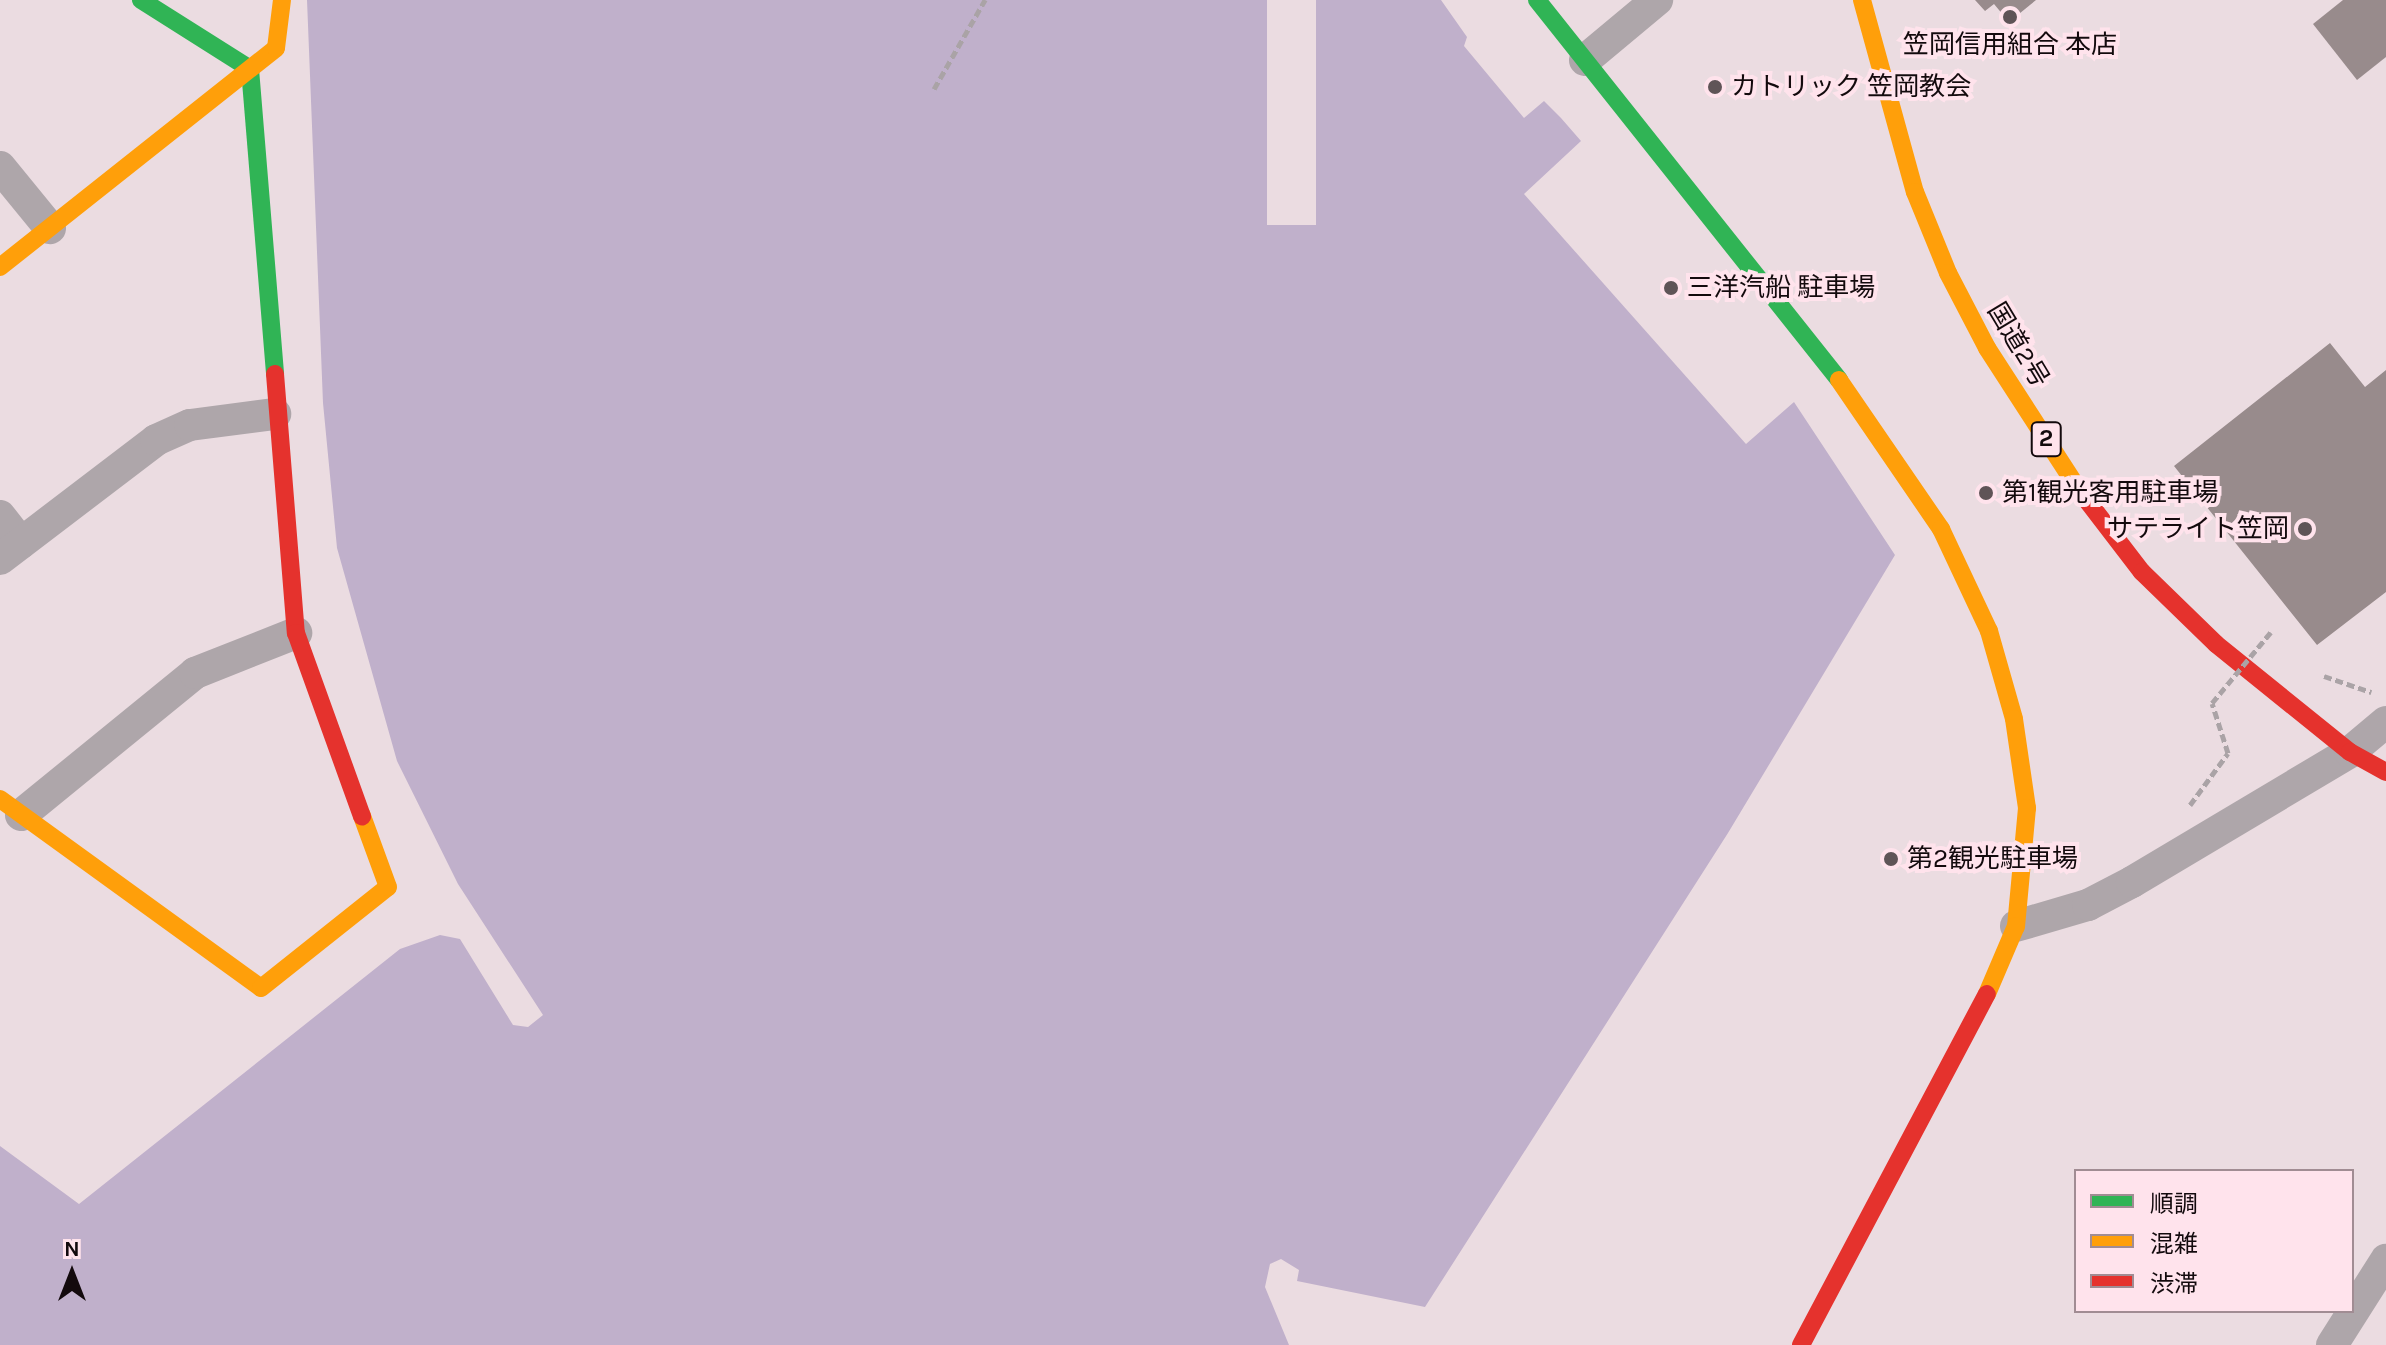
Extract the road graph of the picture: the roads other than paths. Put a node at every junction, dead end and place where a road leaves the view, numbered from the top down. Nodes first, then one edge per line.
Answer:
1 (141, 0) edge
2 (282, 0) edge
3 (1537, 0) edge
4 (1657, 0) edge
5 (1862, 0) edge
6 (1585, 60) junction
7 (250, 69) junction
8 (0, 167) edge
9 (50, 228) junction
10 (0, 267) edge
11 (275, 414) junction
12 (0, 516) edge
13 (10, 551) edge
14 (296, 633) junction
15 (2385, 710) edge
16 (2350, 752) junction
17 (2386, 772) edge
18 (10, 807) edge
19 (2016, 926) junction
20 (2386, 1260) edge
21 (2354, 1310) edge
22 (2352, 1313) edge
23 (1801, 1345) edge
24 (2332, 1345) edge

1 - 7 main road
2 - 7 main road
3 - 6 main road
4 - 6 street
5 - 16 main road, 国道2号 / 2
6 - 19 main road
7 - 9 main road
7 - 11 main road
8 - 9 street
9 - 10 main road
11 - 13 street
11 - 14 main road
12 - 13 street
14 - 18 street
14 - 18 main road
15 - 16 street
16 - 17 main road, 国道2号 / 2
16 - 19 street
19 - 23 main road
20 - 21 street
22 - 24 street

